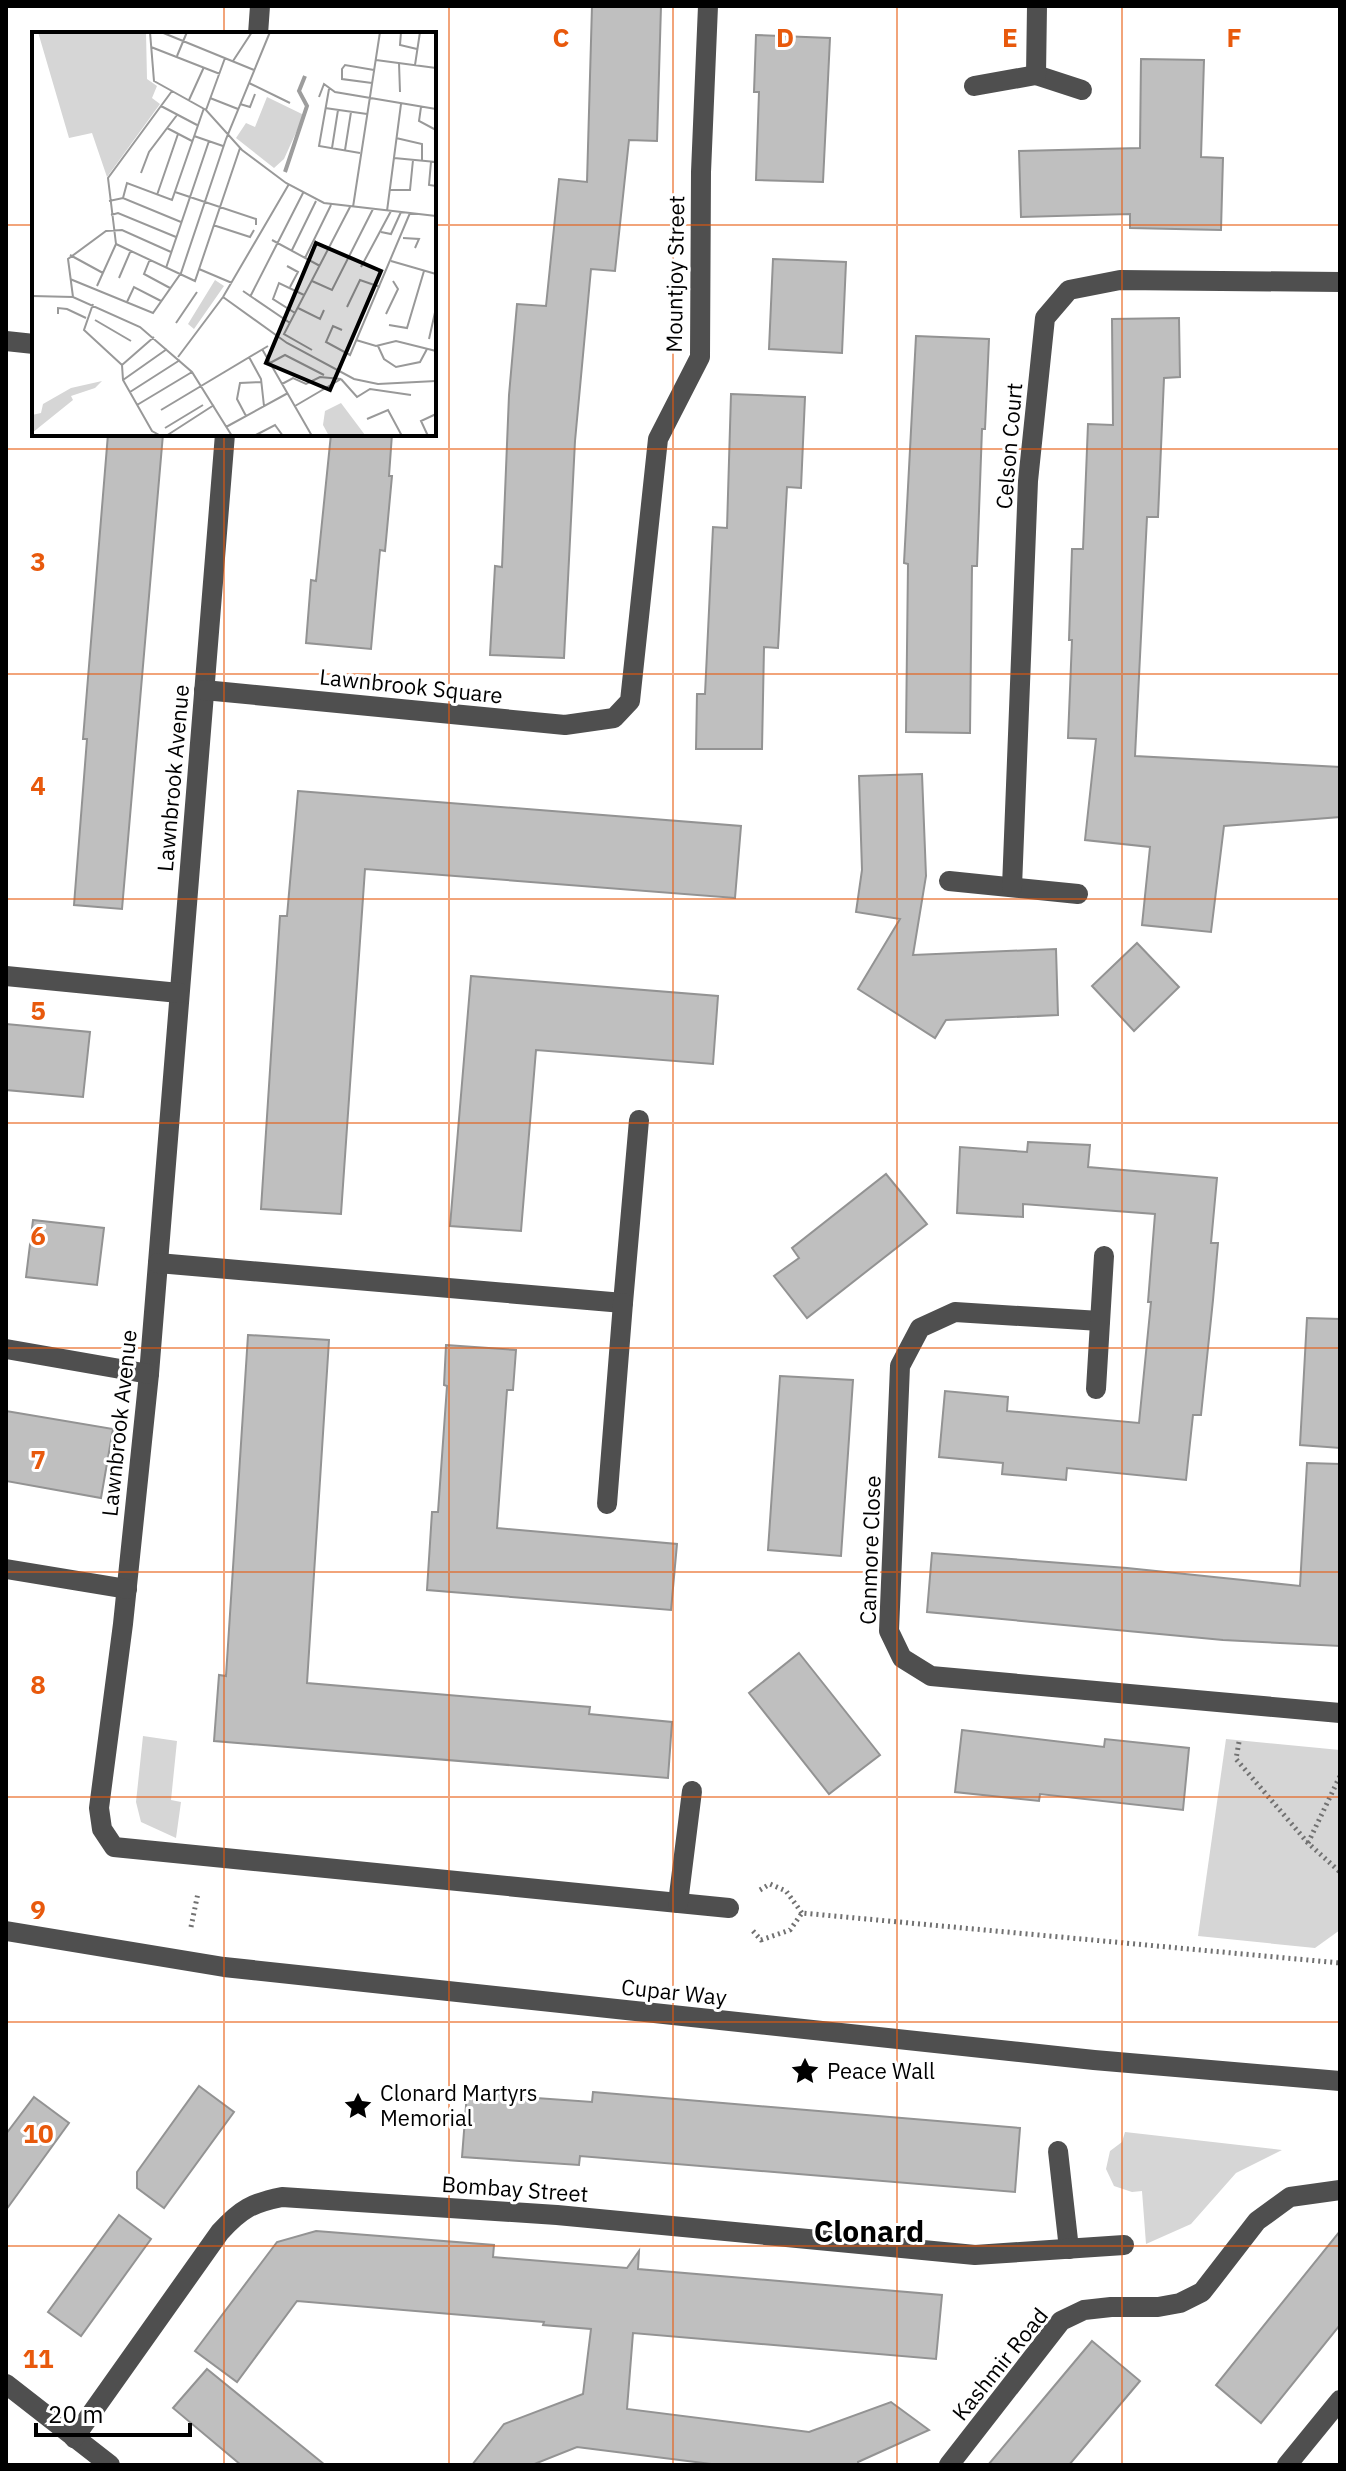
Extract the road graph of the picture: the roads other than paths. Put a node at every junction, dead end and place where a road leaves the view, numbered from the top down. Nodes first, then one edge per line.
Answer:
1 (260, 6) edge
2 (708, 6) edge
3 (1037, 6) edge
4 (258, 32) edge
5 (1036, 75) junction
6 (974, 86) dead end
7 (1082, 90) dead end
8 (1340, 282) edge
9 (6, 341) edge
10 (32, 344) edge
11 (225, 436) edge
12 (204, 690) junction
13 (614, 718) joint
14 (949, 881) dead end
15 (1012, 887) junction
16 (1078, 894) dead end
17 (6, 976) edge
18 (179, 993) junction
19 (639, 1120) dead end
20 (1104, 1256) dead end
21 (158, 1263) junction
22 (623, 1303) junction
23 (1100, 1321) junction
24 (6, 1349) edge
25 (149, 1374) junction
26 (1096, 1389) dead end
27 (607, 1504) dead end
28 (6, 1569) edge
29 (127, 1589) junction
30 (1340, 1713) edge
31 (692, 1791) dead end
32 (678, 1903) junction
33 (729, 1908) road end
34 (6, 1931) edge
35 (1340, 2081) edge
36 (1058, 2151) dead end
37 (1340, 2190) edge
38 (1124, 2245) dead end
39 (1069, 2249) junction
40 (6, 2384) edge
41 (1340, 2400) edge
42 (74, 2438) junction
43 (110, 2465) edge
44 (949, 2465) edge
45 (1287, 2465) edge

1 - 4 street
2 - 13 street, Mountjoy Street
3 - 5 street
5 - 6 street
5 - 7 street
8 - 15 street, Celson Court
9 - 10 street
11 - 12 street, Lawnbrook Avenue
12 - 13 street, Lawnbrook Square
12 - 18 street, Lawnbrook Avenue
14 - 15 street
15 - 16 street
17 - 18 street
18 - 21 street, Lawnbrook Avenue
19 - 22 street
20 - 23 street
21 - 22 street
21 - 25 street, Lawnbrook Avenue
22 - 27 street
23 - 26 street
23 - 30 street, Canmore Close
24 - 25 street
25 - 29 street, Lawnbrook Avenue
28 - 29 street
29 - 32 street, Lawnbrook Avenue
31 - 32 street
32 - 33 street, Lawnbrook Avenue
34 - 35 street, Cupar Way
36 - 39 street
37 - 44 street, Kashmir Road
38 - 39 street, Bombay Street
39 - 42 street, Bombay Street
40 - 42 street
41 - 45 street
42 - 43 street

